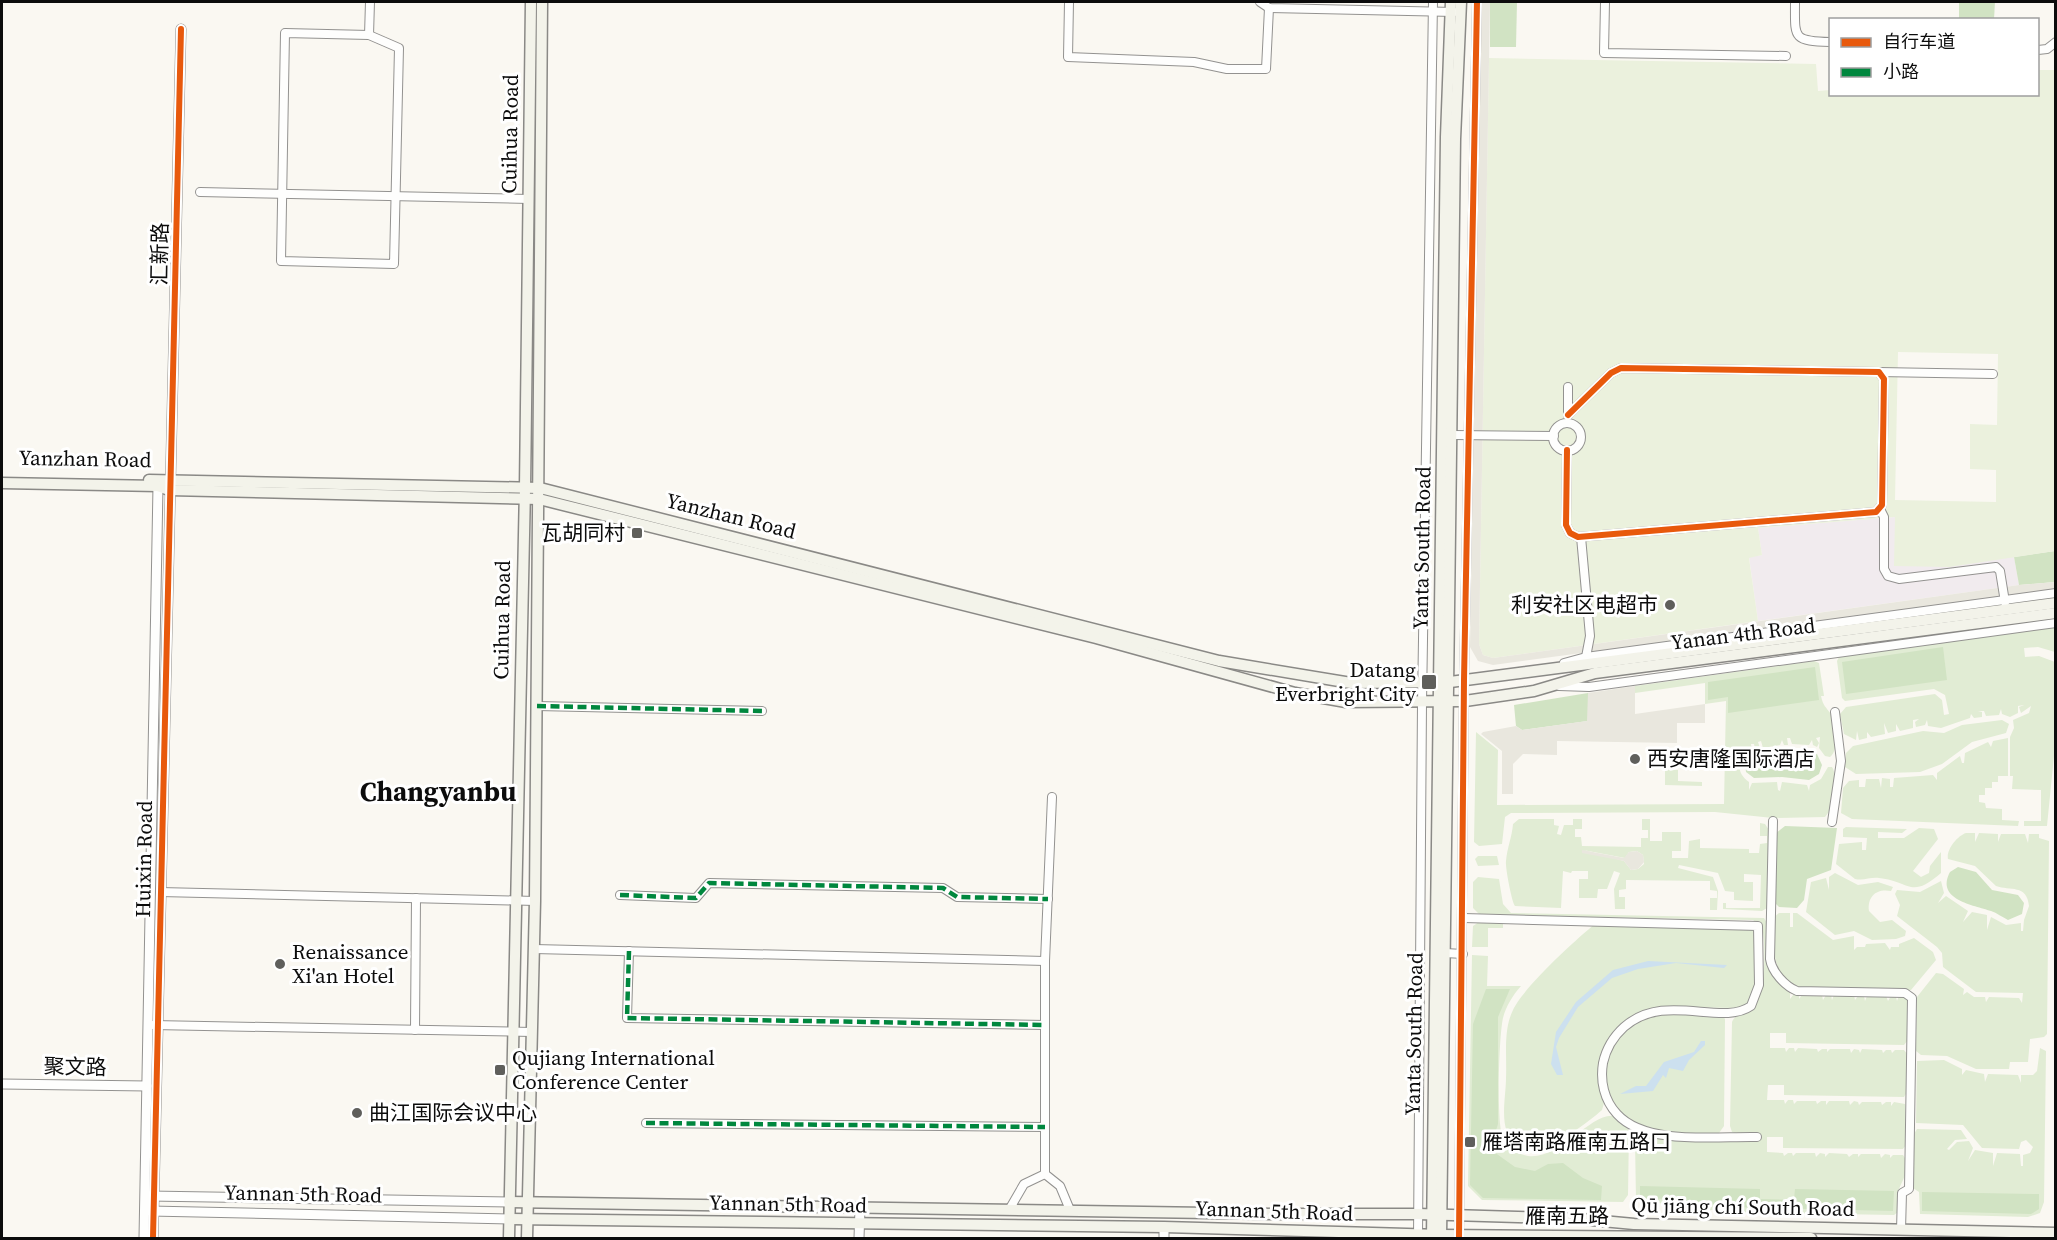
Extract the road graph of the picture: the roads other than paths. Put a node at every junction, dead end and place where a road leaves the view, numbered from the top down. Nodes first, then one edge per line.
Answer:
1 (370, 2) edge
2 (531, 2) edge
3 (542, 2) edge
4 (1070, 2) edge
5 (1260, 2) edge
6 (1433, 2) edge
7 (1477, 2) edge
8 (1605, 2) edge
9 (1795, 2) edge
10 (1456, 7) edge
11 (1269, 8) junction
12 (1433, 12) junction
13 (181, 29) dead end
14 (369, 35) junction
15 (1829, 42) edge
16 (2055, 42) edge
17 (2039, 50) edge
18 (1786, 56) dead end
19 (200, 192) dead end
20 (282, 194) junction
21 (395, 196) junction
22 (529, 199) junction
23 (1879, 372) junction
24 (1993, 374) dead end
25 (1568, 387) dead end
26 (1568, 419) junction
27 (1453, 435) junction
28 (1469, 435) junction
29 (1554, 436) junction
30 (1567, 450) junction
31 (2, 476) edge
32 (2, 483) edge
33 (170, 485) junction
34 (158, 486) junction
35 (524, 493) junction
36 (540, 493) junction
37 (1880, 509) junction
38 (1581, 537) junction
39 (2055, 593) edge
40 (2055, 603) edge
41 (2005, 604) junction
42 (2055, 613) edge
43 (2055, 623) edge
44 (1586, 657) junction
45 (1553, 667) junction
46 (1464, 680) junction
47 (1445, 682) junction
48 (1423, 683) junction
49 (1555, 686) junction
50 (1465, 701) junction
51 (1422, 703) junction
52 (1443, 703) junction
53 (537, 706) junction
54 (762, 711) dead end
55 (1835, 712) dead end
56 (1052, 797) dead end
57 (1773, 821) dead end
58 (1832, 822) dead end
59 (160, 892) junction
60 (620, 895) dead end
61 (416, 898) junction
62 (1048, 899) junction
63 (517, 900) junction
64 (536, 901) junction
65 (1464, 918) junction
66 (534, 949) junction
67 (629, 951) junction
68 (1420, 954) junction
69 (1440, 954) junction
70 (1463, 954) junction
71 (1045, 961) junction
72 (153, 1025) junction
73 (1045, 1025) junction
74 (415, 1030) junction
75 (514, 1031) junction
76 (532, 1032) junction
77 (2, 1084) edge
78 (147, 1086) junction
79 (646, 1123) dead end
80 (1045, 1127) junction
81 (1757, 1137) dead end
82 (1045, 1174) junction
83 (149, 1196) junction
84 (509, 1203) junction
85 (528, 1203) junction
86 (860, 1208) junction
87 (1009, 1210) junction
88 (1070, 1210) junction
89 (149, 1211) junction
90 (1418, 1214) junction
91 (1436, 1215) junction
92 (1458, 1215) junction
93 (510, 1219) junction
94 (528, 1220) junction
95 (860, 1224) junction
96 (1901, 1230) junction
97 (1164, 1233) edge
98 (2055, 1233) edge
99 (1418, 1236) edge
100 (1436, 1237) edge
101 (1459, 1237) edge
102 (144, 1239) edge
103 (153, 1239) edge
104 (510, 1239) edge
105 (527, 1239) edge
106 (859, 1239) edge
107 (1811, 1239) edge

1 - 14 street
2 - 22 main road, Cuihua Road
3 - 36 main road, Cuihua Road
4 - 11 street
5 - 11 street
6 - 12 street
7 - 28 street
8 - 18 street
9 - 15 street
10 - 12 street
10 - 27 main road, Yanta South Road
10 - 47 main road, Yanta South Road
11 - 12 street
12 - 48 street
13 - 33 street, 汇新路
14 - 20 street
14 - 21 street
16 - 17 street
19 - 20 street
20 - 21 street
20 - 21 street
21 - 22 street
22 - 35 main road, Cuihua Road
23 - 24 street
23 - 26 street
23 - 37 street
25 - 26 street
26 - 29 street
26 - 30 street
27 - 28 street
27 - 47 main road, Yanta South Road
28 - 29 street
28 - 46 street
29 - 30 street
30 - 38 street
31 - 33 main road, Yanzhan Road
32 - 34 main road, Yanzhan Road
33 - 34 main road, Yanzhan Road
33 - 35 main road, Yanzhan Road
33 - 59 street, Huixin Road
34 - 72 street, Huixin Road
35 - 36 main road, Yanzhan Road
35 - 63 main road, Cuihua Road
36 - 48 main road, Yanzhan Road
36 - 51 main road, Yanzhan Road
36 - 53 main road, Cuihua Road
37 - 38 street
37 - 41 street
38 - 44 street
39 - 41 street
40 - 41 main road, Yanan 4th Road
41 - 44 street
41 - 45 main road, Yanan 4th Road
42 - 49 main road, Yanan 4th Road
43 - 49 street
44 - 45 street
45 - 46 main road, Yanan 4th Road
46 - 47 main road, Yanan 4th Road
46 - 50 street
47 - 48 main road, Yanzhan Road
47 - 52 main road, Yanta South Road
48 - 51 street
49 - 50 main road, Yanan 4th Road
50 - 52 main road, Yanan 4th Road
50 - 65 street
51 - 52 main road, Yanzhan Road
51 - 68 street
52 - 69 main road, Yanta South Road
53 - 54 street
53 - 64 main road, Cuihua Road
55 - 58 street
56 - 62 street
57 - 96 street
59 - 61 street
59 - 72 street, Huixin Road
60 - 62 street
61 - 63 street
61 - 74 street
62 - 71 street
63 - 64 street
63 - 75 main road, Cuihua Road
64 - 66 main road, Cuihua Road
65 - 70 street
65 - 81 street
66 - 67 street
66 - 76 main road, Cuihua Road
67 - 71 street
67 - 73 street
68 - 69 street
68 - 90 street
69 - 70 street
69 - 91 main road, Yanta South Road
70 - 92 street
71 - 73 street
72 - 74 street
72 - 78 street, Huixin Road
72 - 83 street, Huixin Road
73 - 80 street
74 - 75 street
75 - 76 street
75 - 84 main road, Cuihua Road
76 - 85 main road, Cuihua Road
77 - 78 street, 聚文路
78 - 83 street, Huixin Road
79 - 80 street
80 - 82 street
82 - 87 street
82 - 88 street
83 - 84 street, Yannan 5th Road
83 - 89 street, Huixin Road
84 - 85 main road, Yannan 5th Road
84 - 93 main road, Cuihua Road
85 - 86 main road, Yannan 5th Road
85 - 94 main road, Cuihua Road
86 - 87 main road, Yannan 5th Road
86 - 95 street
87 - 88 main road, Yannan 5th Road
88 - 90 main road, Yannan 5th Road
89 - 93 street, Yannan 5th Road
89 - 102 street, Huixin Road
89 - 103 street, Huixin Road
90 - 91 main road, Yannan 5th Road
90 - 99 street
91 - 92 main road, Qū jiāng chí South Road
91 - 100 main road, Yanta South Road
92 - 96 main road, Qū jiāng chí South Road
92 - 101 street
93 - 94 main road, Yannan 5th Road
93 - 104 main road, Cuihua Road
94 - 95 main road, Yannan 5th Road
94 - 105 main road, Cuihua Road
95 - 97 main road, Yannan 5th Road
95 - 106 street
96 - 98 main road, Qū jiāng chí South Road
97 - 99 main road, Yannan 5th Road
99 - 100 main road, Yannan 5th Road
100 - 101 main road, 雁南五路
101 - 107 main road, 雁南五路

